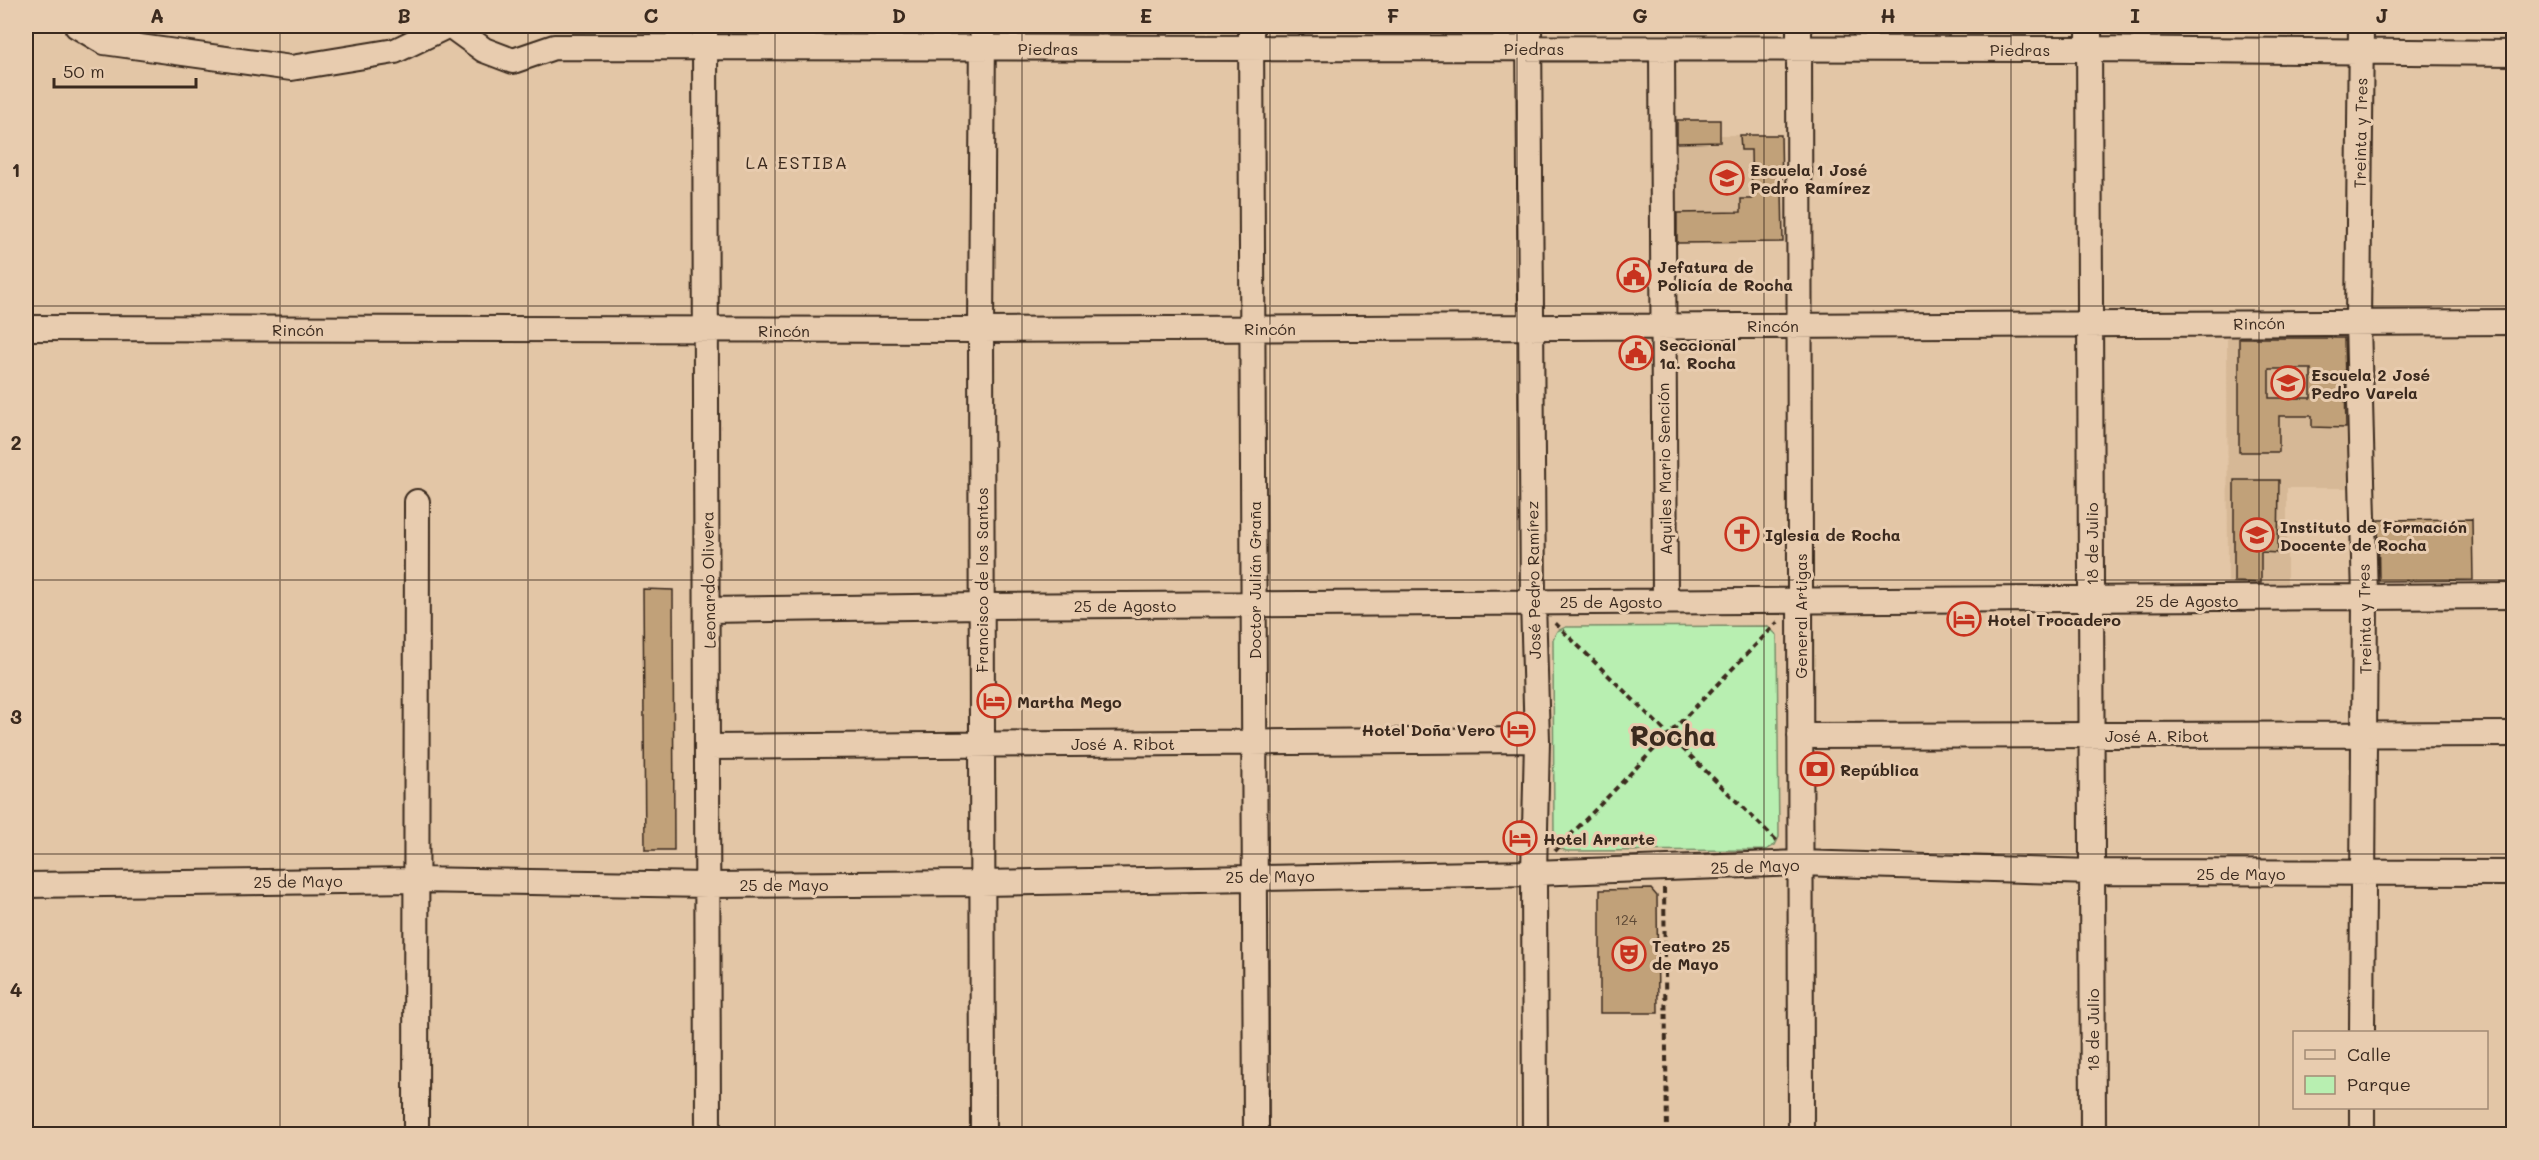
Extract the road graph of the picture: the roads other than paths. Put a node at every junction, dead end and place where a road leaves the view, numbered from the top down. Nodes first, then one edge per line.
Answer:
1 (77, 26) edge
2 (449, 26) edge
3 (1799, 26) edge
4 (2361, 26) edge
5 (706, 37) edge
6 (983, 37) edge
7 (1251, 37) edge
8 (1529, 37) edge
9 (2089, 37) edge
10 (1662, 49) junction
11 (1800, 50) junction
12 (2361, 51) junction
13 (2514, 53) edge
14 (2358, 322) junction
15 (2514, 322) edge
16 (1663, 325) junction
17 (1800, 325) junction
18 (2090, 325) junction
19 (1530, 326) junction
20 (26, 328) edge
21 (1253, 328) junction
22 (704, 330) junction
23 (981, 330) junction
24 (417, 502) dead end
25 (2514, 596) edge
26 (2365, 598) junction
27 (1799, 600) junction
28 (2091, 600) junction
29 (1665, 601) junction
30 (1533, 602) junction
31 (1254, 604) junction
32 (982, 606) junction
33 (709, 610) junction
34 (2514, 734) edge
35 (2091, 735) junction
36 (2366, 735) junction
37 (1800, 736) junction
38 (1537, 740) junction
39 (1254, 742) junction
40 (982, 744) junction
41 (709, 747) junction
42 (1800, 863) junction
43 (2092, 872) junction
44 (1534, 873) junction
45 (2514, 873) edge
46 (2363, 874) junction
47 (1255, 876) junction
48 (415, 880) junction
49 (981, 883) junction
50 (26, 885) edge
51 (708, 885) junction
52 (2362, 1031) edge
53 (2362, 1109) edge
54 (416, 1134) edge
55 (708, 1134) edge
56 (983, 1134) edge
57 (1256, 1134) edge
58 (1535, 1134) edge
59 (1801, 1134) edge
60 (2092, 1134) edge
61 (2362, 1134) edge

1 - 2 street
2 - 5 street, Piedras
3 - 11 street, General Artigas
4 - 12 street, Treinta y Tres
5 - 6 street, Piedras
5 - 22 street, Leonardo Olivera
6 - 7 street, Piedras
6 - 23 street, Francisco de los Santos
7 - 8 street, Piedras
7 - 21 street, Doctor Julián Graña
8 - 10 street, Piedras
8 - 19 street, José Pedro Ramírez
9 - 11 street, Piedras
9 - 12 street, Piedras
9 - 18 street, 18 de Julio
10 - 11 street, Piedras
10 - 16 street, Aquiles Mario Sención
11 - 17 street, General Artigas
12 - 13 street, Piedras
12 - 14 street, Treinta y Tres
14 - 15 street, Rincón
14 - 18 street, Rincón
14 - 26 street, Treinta y Tres
16 - 17 street, Rincón
16 - 19 street, Rincón
16 - 29 street, Aquiles Mario Sención
17 - 18 street, Rincón
17 - 27 street, General Artigas
18 - 28 street, 18 de Julio
19 - 21 street, Rincón
19 - 30 street, José Pedro Ramírez
20 - 22 street, Rincón
21 - 23 street, Rincón
21 - 31 street, Doctor Julián Graña
22 - 23 street, Rincón
22 - 33 street, Leonardo Olivera
23 - 32 street, Francisco de los Santos
24 - 48 street
25 - 26 street, 25 de Agosto
26 - 28 street, 25 de Agosto
26 - 36 street, Treinta y Tres
27 - 28 street, 25 de Agosto
27 - 29 street, 25 de Agosto
27 - 37 street, General Artigas
28 - 35 street, 18 de Julio
29 - 30 street, 25 de Agosto
30 - 31 street, 25 de Agosto
30 - 38 street, José Pedro Ramírez
31 - 32 street, 25 de Agosto
31 - 39 street, Doctor Julián Graña
32 - 33 street, 25 de Agosto
32 - 40 street, Francisco de los Santos
33 - 41 street, Leonardo Olivera
34 - 36 street, José A. Ribot
35 - 36 street, José A. Ribot
35 - 37 street, José A. Ribot
35 - 43 street, 18 de Julio
36 - 46 street, Treinta y Tres
37 - 42 street, General Artigas
38 - 39 street, José A. Ribot
38 - 44 street, José Pedro Ramírez
39 - 40 street, José A. Ribot
39 - 47 street, Doctor Julián Graña
40 - 41 street, José A. Ribot
40 - 49 street, Francisco de los Santos
41 - 51 street, Leonardo Olivera
42 - 43 street, 25 de Mayo
42 - 44 street, 25 de Mayo
42 - 59 street, General Artigas
43 - 46 street, 25 de Mayo
43 - 60 street, 18 de Julio
44 - 47 street, 25 de Mayo
44 - 58 street, José Pedro Ramírez
45 - 46 street, 25 de Mayo
46 - 52 street, Treinta y Tres
47 - 49 street, 25 de Mayo
47 - 57 street, Doctor Julián Graña
48 - 50 street, 25 de Mayo
48 - 51 street, 25 de Mayo
48 - 54 street
49 - 51 street, 25 de Mayo
49 - 56 street, Francisco de los Santos
51 - 55 street, Leonardo Olivera
53 - 61 street

